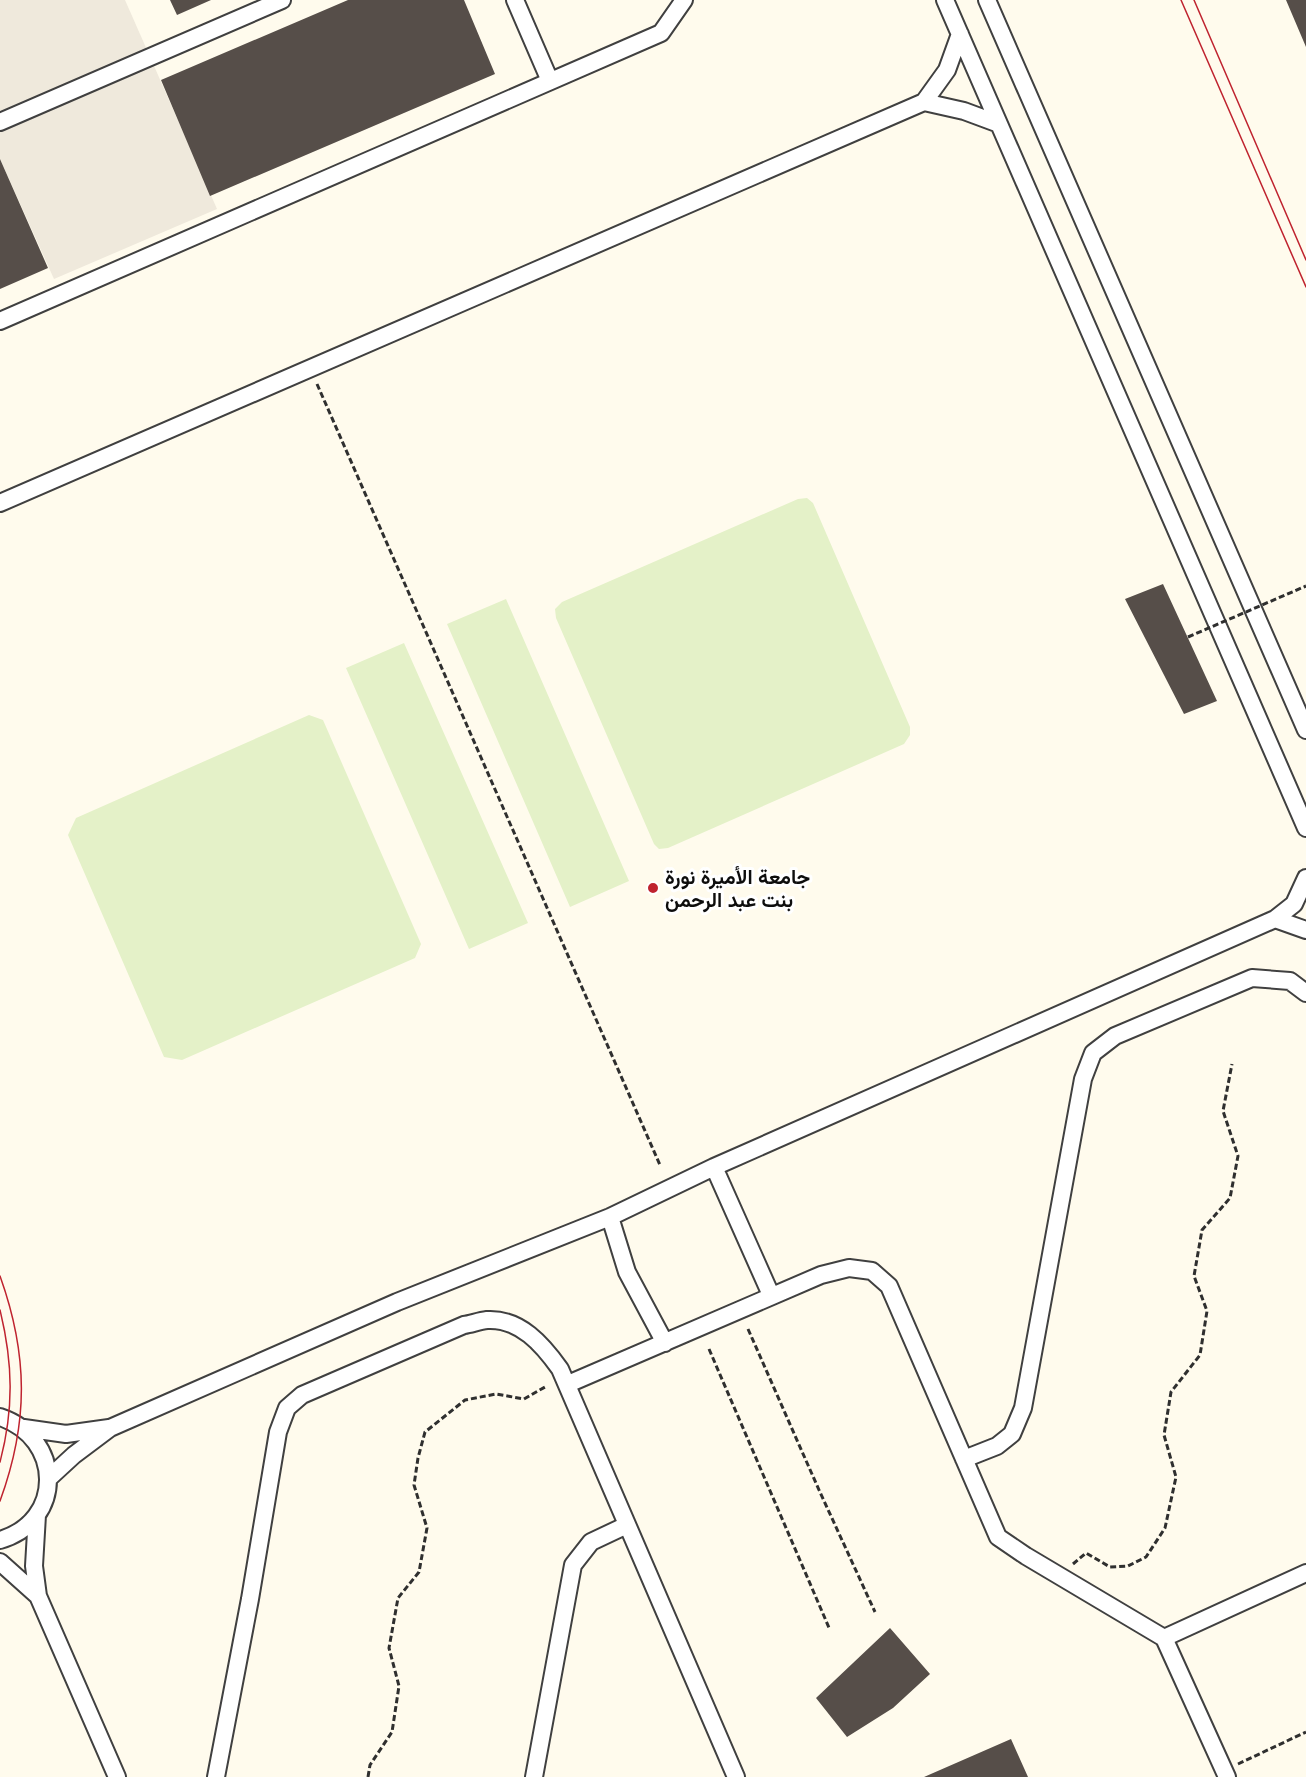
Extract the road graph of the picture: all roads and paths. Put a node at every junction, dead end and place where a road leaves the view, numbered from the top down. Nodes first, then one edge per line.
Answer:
1 (282, 0) edge
2 (515, 0) edge
3 (684, 0) edge
4 (945, 0) edge
5 (987, 0) edge
6 (960, 34) junction
7 (550, 81) junction
8 (924, 102) junction
9 (0, 122) edge
10 (999, 124) junction
11 (0, 321) edge
12 (310, 368) junction
13 (0, 503) edge
14 (1306, 586) edge
15 (1188, 637) dead end
16 (1306, 730) edge
17 (1306, 828) edge
18 (1306, 878) edge
19 (1275, 919) junction
20 (1306, 930) edge
21 (1306, 993) edge
22 (1232, 1064) dead end
23 (660, 1165) dead end
24 (714, 1167) junction
25 (610, 1217) junction
26 (771, 1295) junction
27 (748, 1329) dead end
28 (665, 1342) junction
29 (709, 1349) dead end
30 (568, 1384) junction
31 (545, 1387) dead end
32 (0, 1417) edge
33 (24, 1428) junction
34 (110, 1428) junction
35 (964, 1459) junction
36 (49, 1478) junction
37 (37, 1515) junction
38 (627, 1525) junction
39 (0, 1540) edge
40 (0, 1562) edge
41 (1073, 1564) dead end
42 (1306, 1573) edge
43 (38, 1596) junction
44 (875, 1612) dead end
45 (830, 1630) dead end
46 (1164, 1638) junction
47 (1306, 1732) edge
48 (1232, 1771) edge
49 (117, 1777) edge
50 (216, 1777) edge
51 (368, 1777) edge
52 (534, 1777) edge
53 (736, 1777) edge

1 - 9 street
2 - 7 street
3 - 7 street
4 - 6 street
5 - 16 street
6 - 8 street
6 - 10 street
7 - 11 street
8 - 10 street
8 - 12 street
10 - 17 street
12 - 13 street
12 - 23 path
14 - 15 path, bridge
18 - 19 street
19 - 20 street
19 - 24 street
21 - 35 street
22 - 41 path
24 - 25 street
24 - 26 street
25 - 28 street
25 - 34 street
26 - 28 street
26 - 35 street
27 - 44 path
28 - 30 street
29 - 45 path
30 - 38 street
30 - 50 street
31 - 51 path
32 - 33 street
33 - 34 street
33 - 36 street
34 - 36 street
35 - 46 street
36 - 37 street
37 - 39 street
37 - 43 street
38 - 52 street
38 - 53 street
40 - 43 street
42 - 46 street
43 - 49 street
46 - 48 street
47 - 48 path

